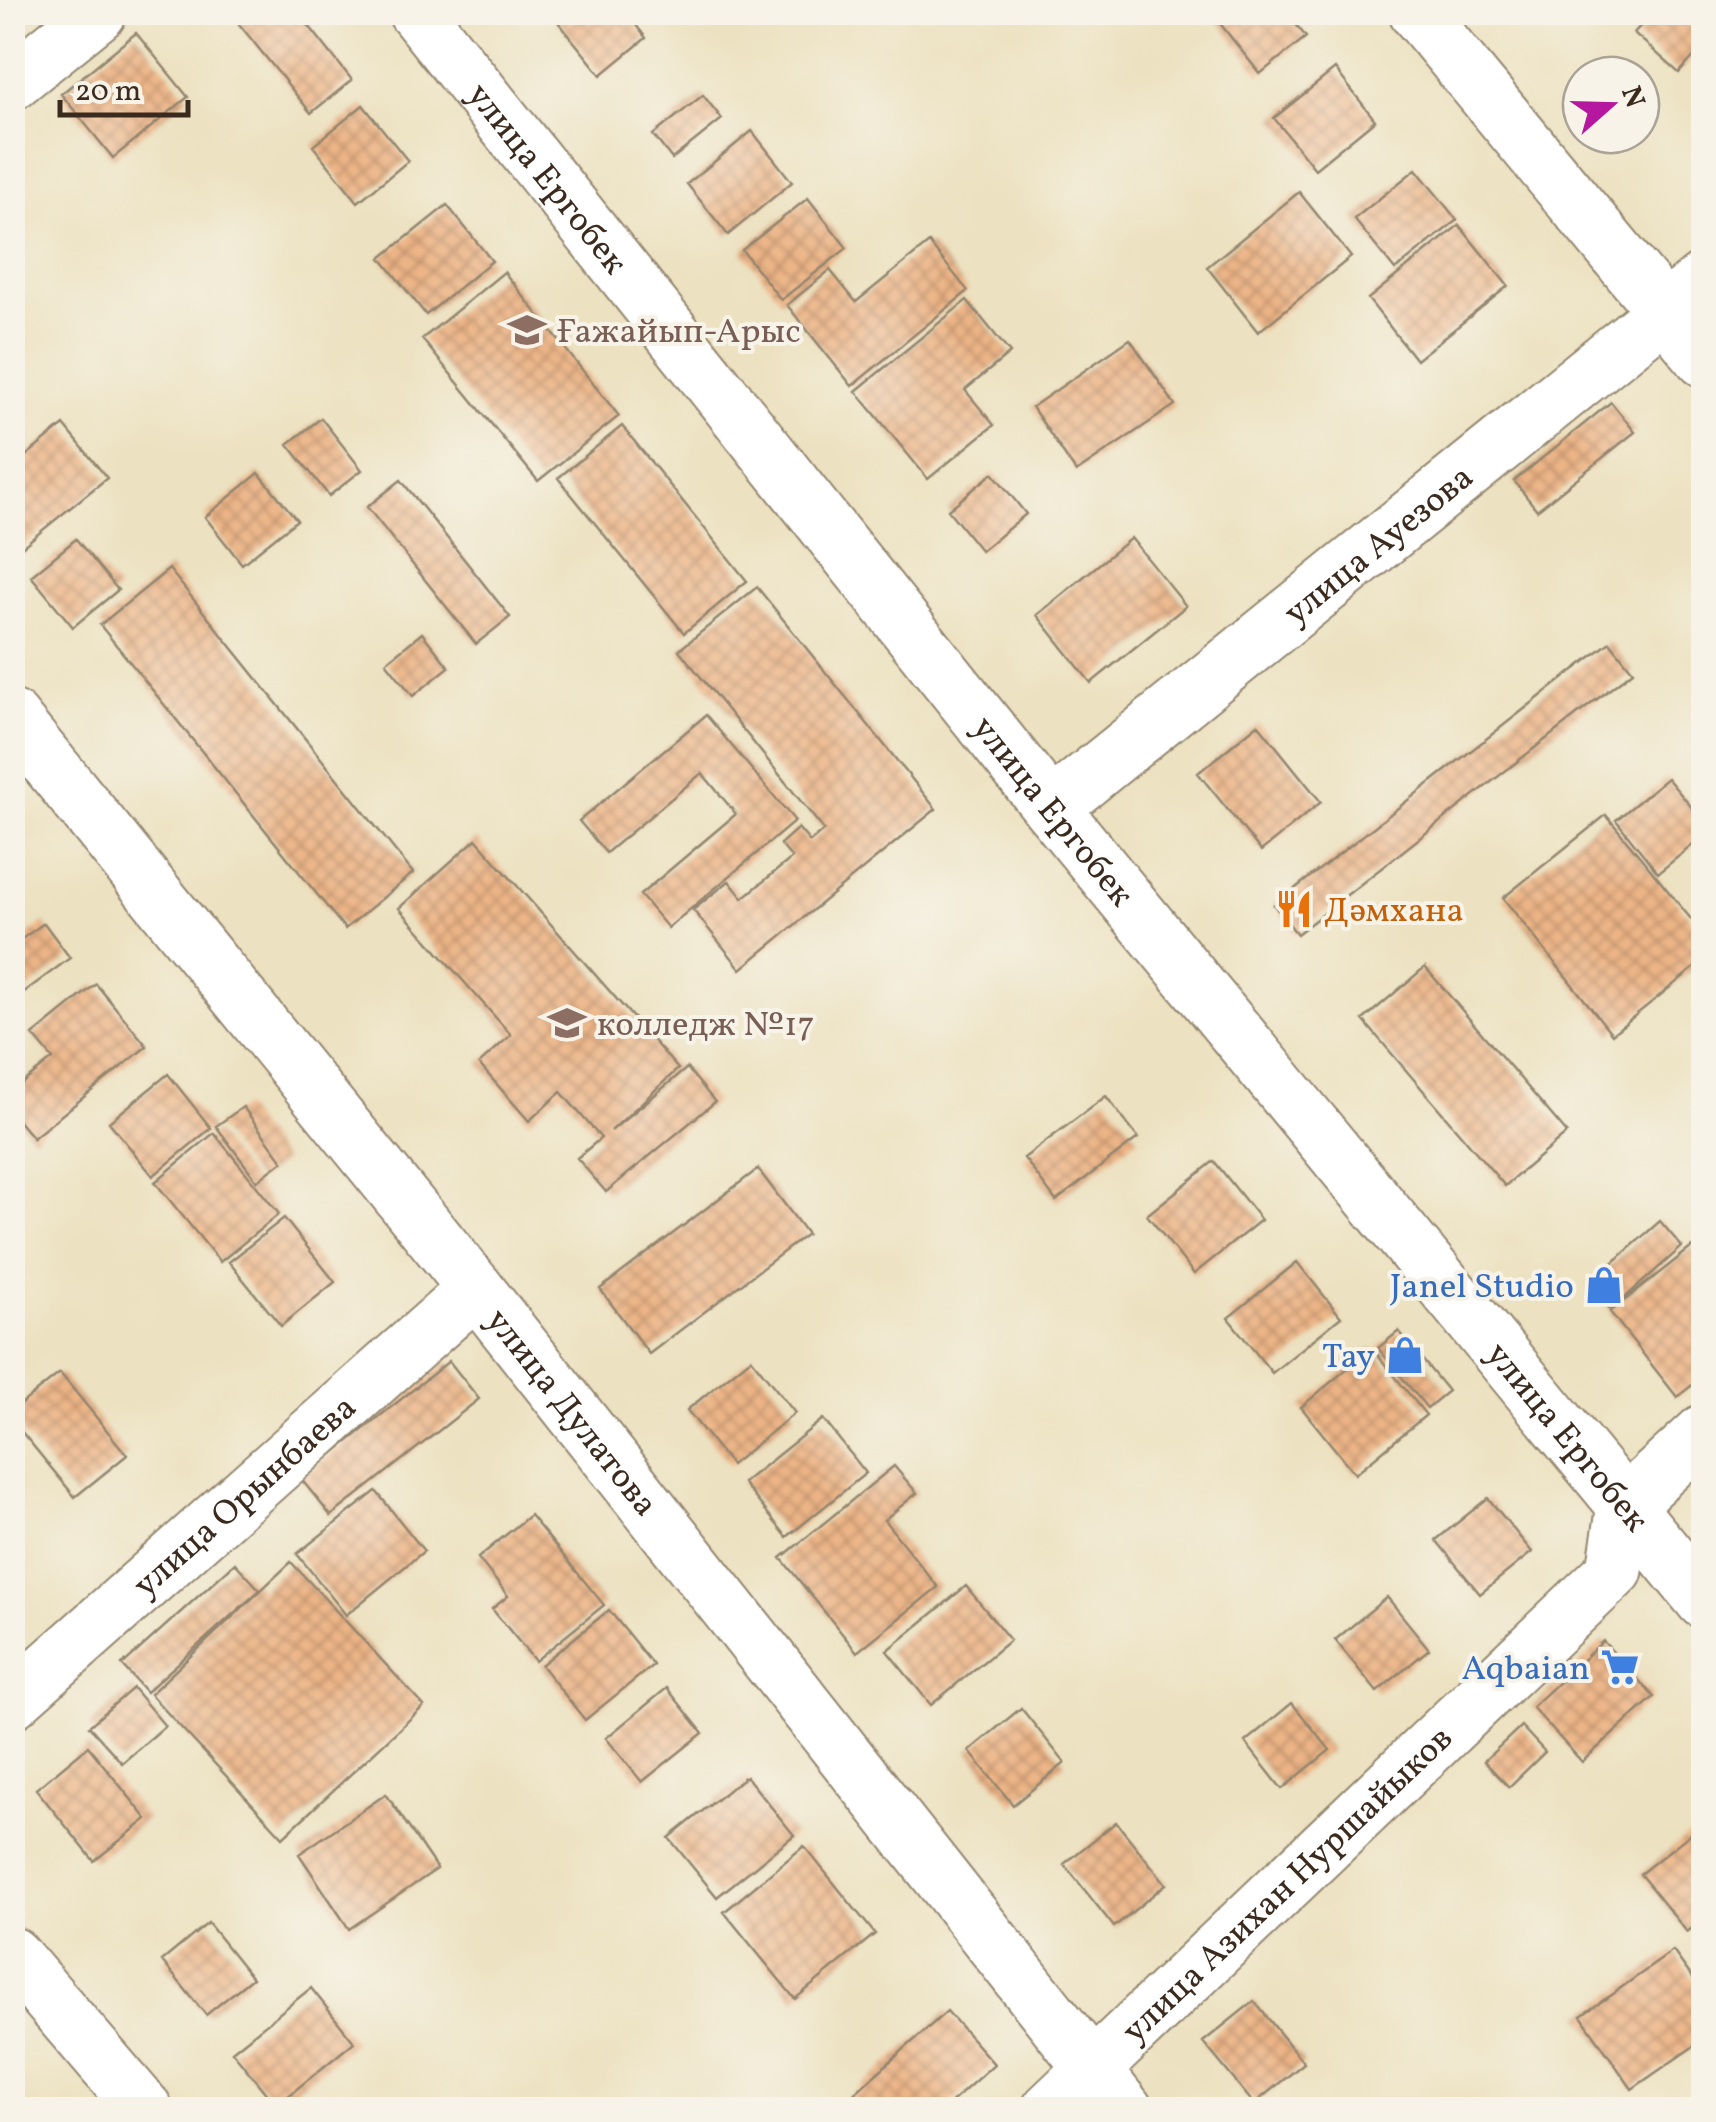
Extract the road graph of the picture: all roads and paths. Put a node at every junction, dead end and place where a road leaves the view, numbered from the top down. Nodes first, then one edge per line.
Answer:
1 (100, 12) edge
2 (416, 12) edge
3 (1417, 12) edge
4 (12, 82) edge
5 (1684, 296) edge
6 (1704, 359) edge
7 (12, 718) edge
8 (1050, 808) junction
9 (476, 1289) junction
10 (1704, 1432) edge
11 (1625, 1505) junction
12 (1704, 1600) edge
13 (12, 1700) edge
14 (12, 1955) edge
15 (1090, 2068) junction
16 (145, 2110) edge
17 (1049, 2110) edge
18 (1125, 2110) edge

1 - 4 street
2 - 8 street, улица Ергобек
3 - 5 street
5 - 6 street
5 - 8 street, улица Ауезова
7 - 9 street, улица Дулатова
8 - 11 street, улица Ергобек
9 - 13 street, улица Орынбаева
9 - 15 street, улица Дулатова
10 - 11 street
11 - 12 street, улица Ергобек
11 - 15 street, улица Азихан Нуршайыков
14 - 16 street
15 - 17 street, улица Азихан Нуршайыков
15 - 18 street, улица Дулатова

